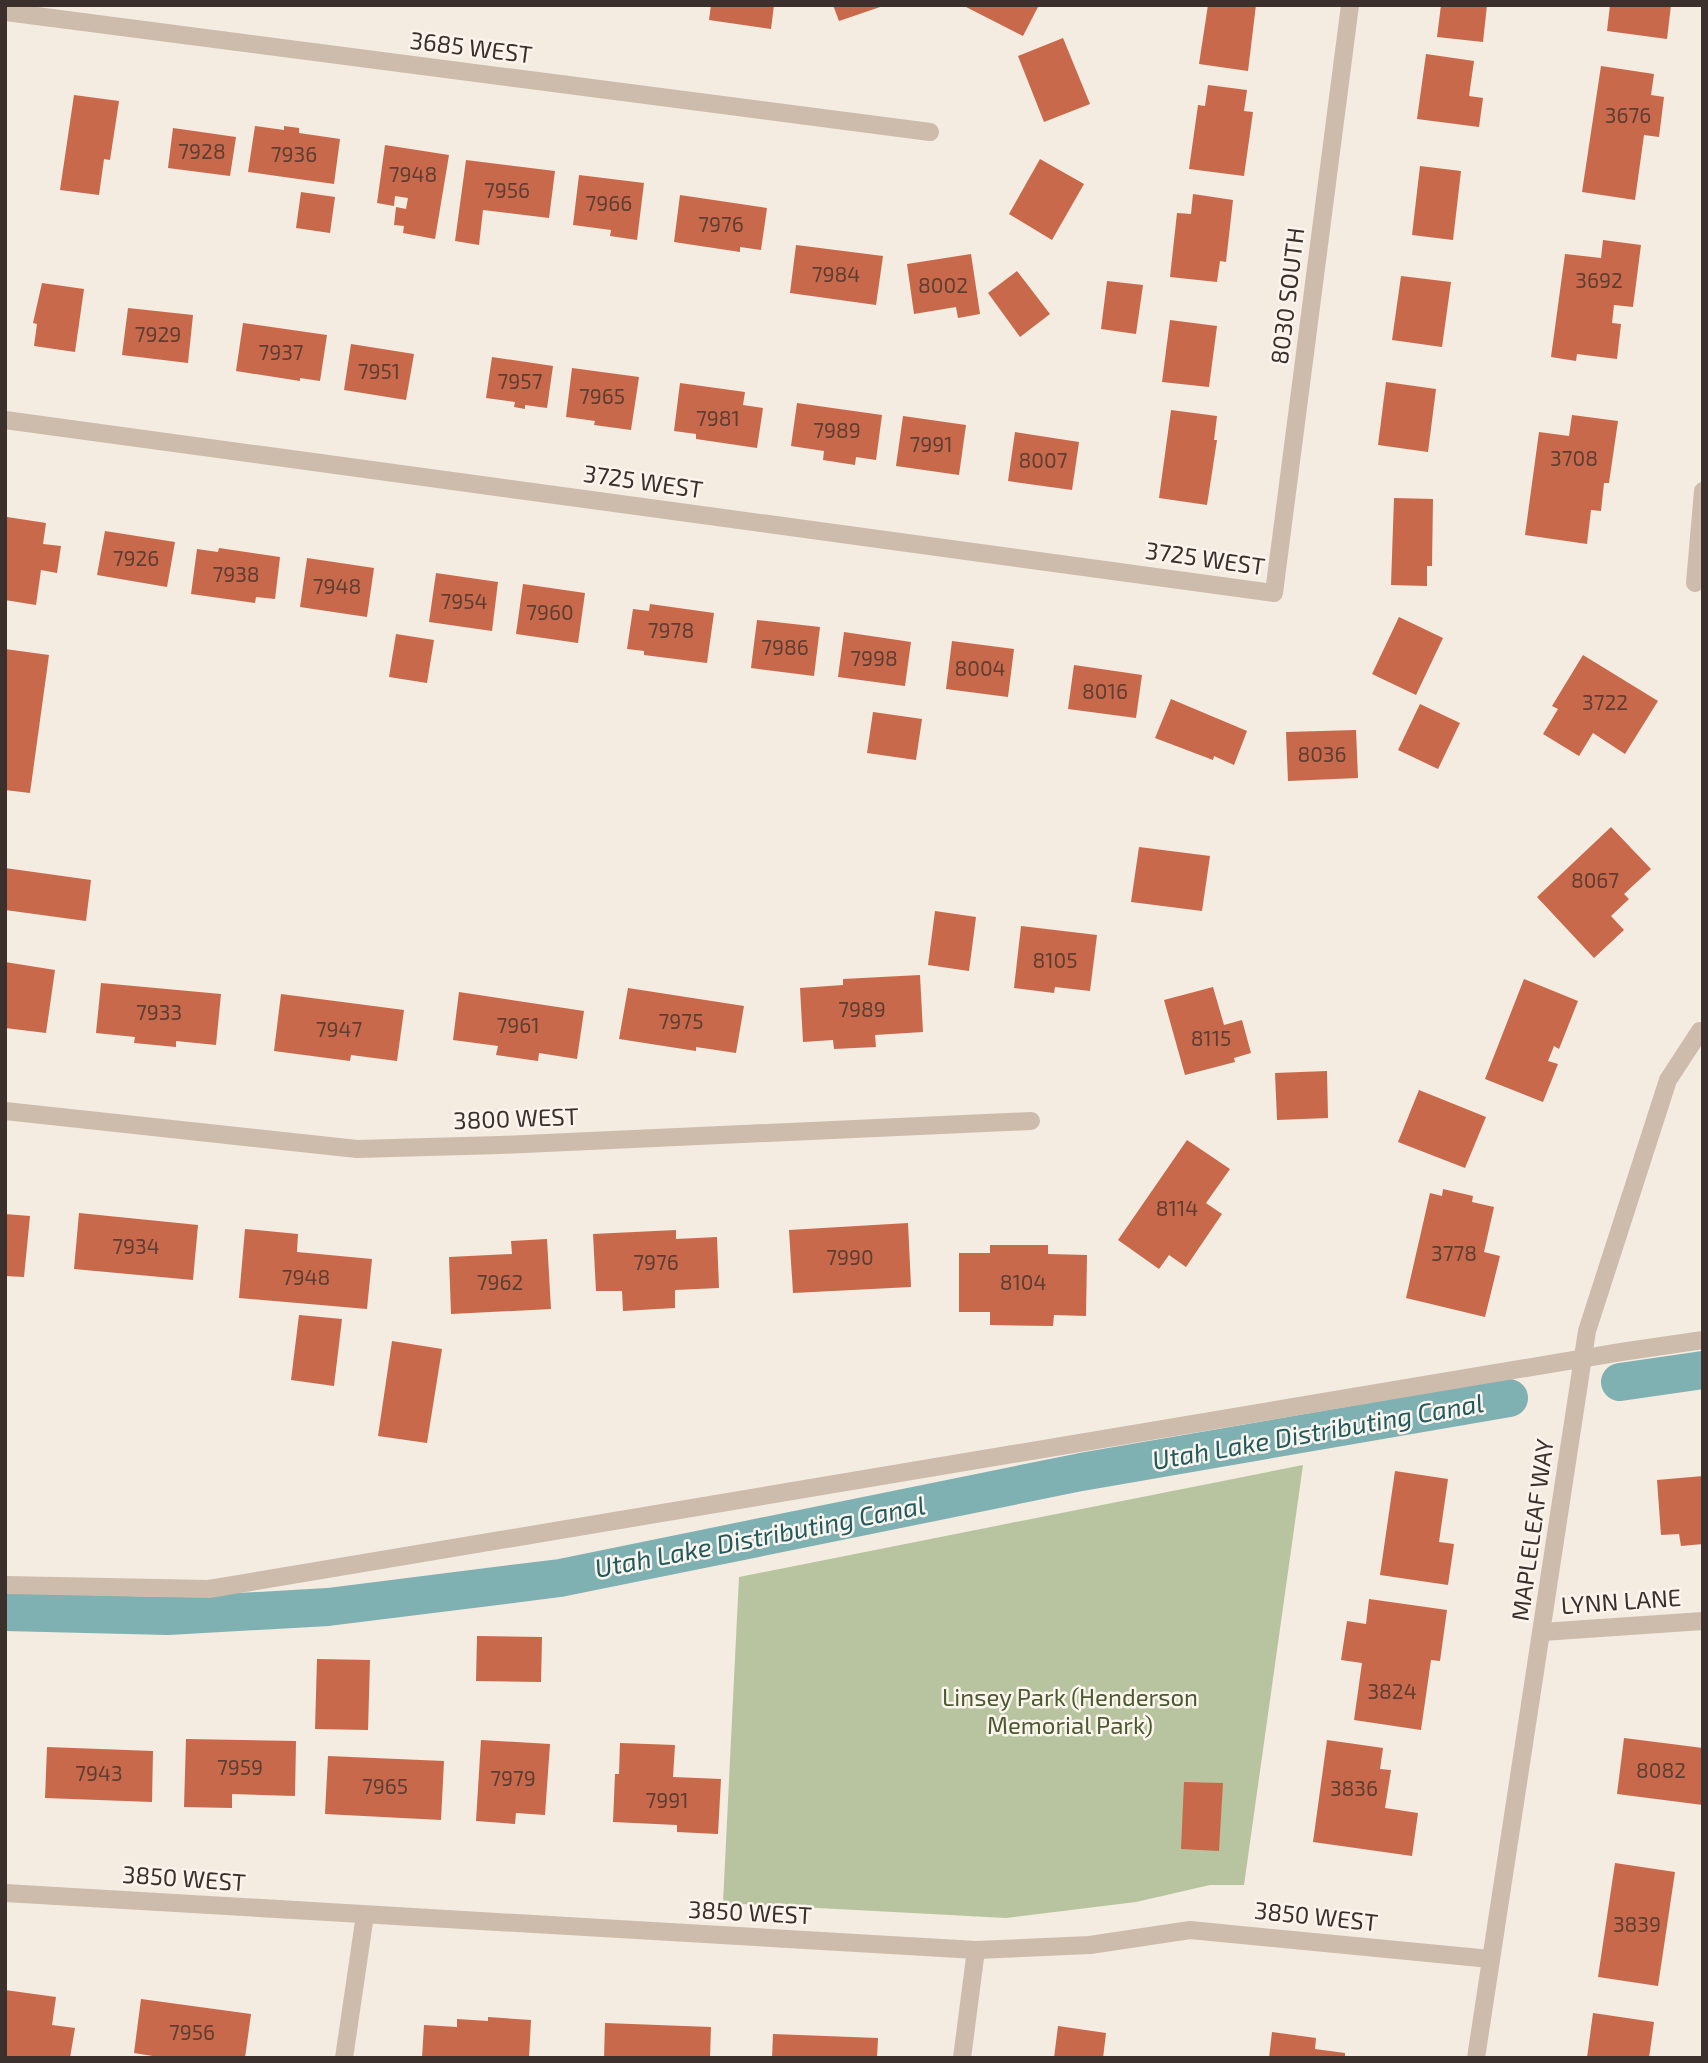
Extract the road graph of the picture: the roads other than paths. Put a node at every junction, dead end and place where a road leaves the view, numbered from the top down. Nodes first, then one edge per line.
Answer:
1 (7, 5) edge
2 (1350, 5) edge
3 (6, 12) edge
4 (5, 18) edge
5 (930, 132) dead end
6 (5, 420) edge
7 (1703, 491) edge
8 (1695, 583) dead end
9 (1274, 593) joint
10 (1703, 1031) edge
11 (5, 1111) edge
12 (1031, 1122) dead end
13 (1703, 1340) edge
14 (1583, 1358) junction
15 (5, 1585) edge
16 (1703, 1621) edge
17 (1542, 1632) junction
18 (5, 1893) edge
19 (365, 1915) junction
20 (976, 1950) junction
21 (1490, 1959) junction
22 (344, 2058) edge
23 (962, 2058) edge
24 (1476, 2058) edge

1 - 3 street
2 - 9 street, 8030 SOUTH
3 - 4 street
3 - 5 street, 3685 WEST
6 - 9 street, 3725 WEST
7 - 8 street
10 - 14 street, MAPLELEAF WAY
11 - 12 street, 3800 WEST
13 - 14 street
14 - 15 street
14 - 17 street, MAPLELEAF WAY
16 - 17 street, LYNN LANE
17 - 21 street, MAPLELEAF WAY
18 - 19 street, 3850 WEST
19 - 20 street, 3850 WEST
19 - 22 street
20 - 21 street, 3850 WEST
20 - 23 street
21 - 24 street, MAPLELEAF WAY

